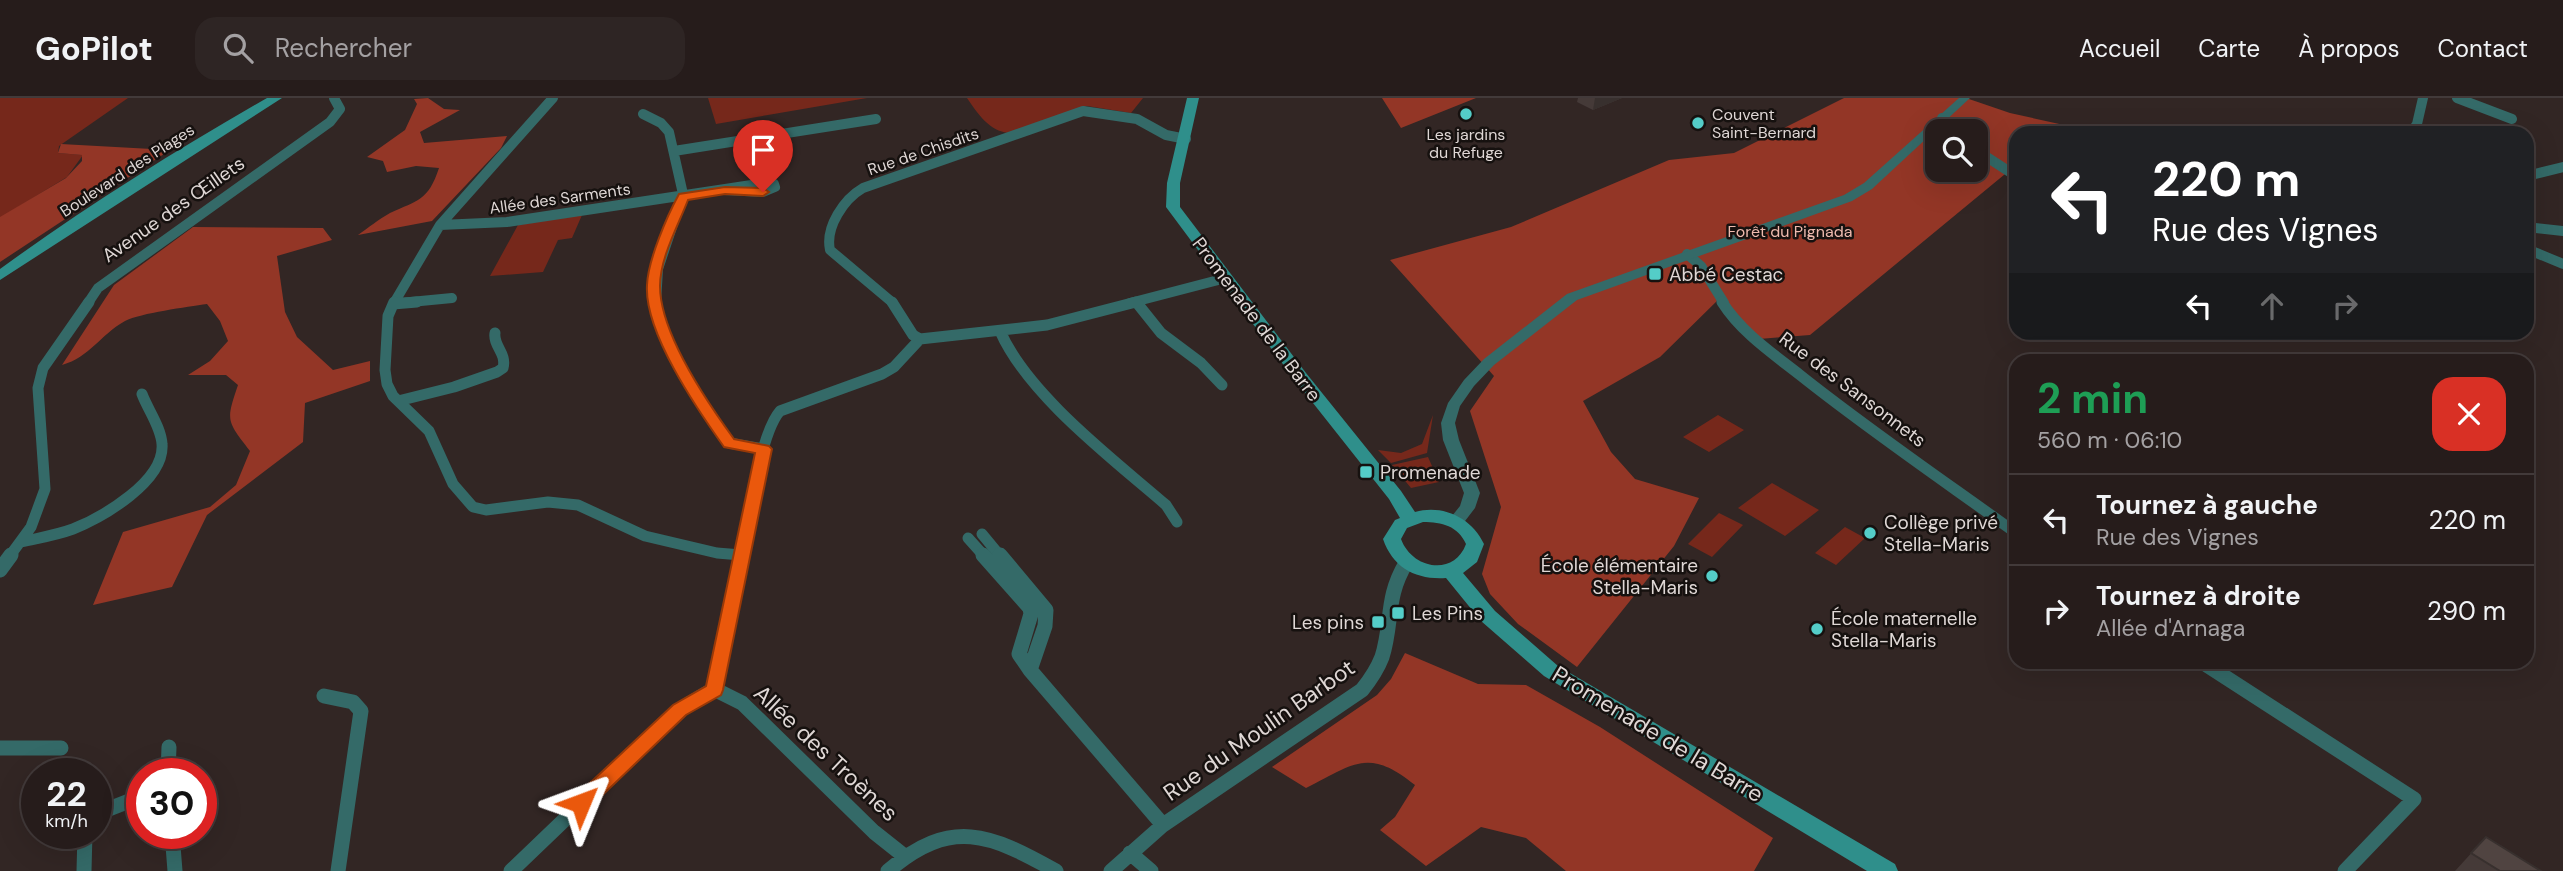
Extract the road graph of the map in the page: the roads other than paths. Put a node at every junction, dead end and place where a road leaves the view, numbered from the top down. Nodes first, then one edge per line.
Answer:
1 (276, 98) edge
2 (334, 98) edge
3 (553, 98) edge
4 (1193, 98) edge
5 (1965, 98) edge
6 (2423, 98) edge
7 (2457, 98) edge
8 (643, 114) dead end
9 (1945, 115) junction
10 (876, 119) dead end
11 (1948, 119) edge
12 (2512, 119) dead end
13 (2416, 126) edge
14 (1186, 139) junction
15 (674, 151) junction
16 (1988, 158) edge
17 (2563, 167) edge
18 (2009, 171) edge
19 (2534, 174) edge
20 (725, 190) dead end
21 (683, 197) junction
22 (440, 225) junction
23 (2534, 228) edge
24 (2563, 230) edge
25 (2534, 252) edge
26 (1688, 254) junction
27 (2563, 264) edge
28 (2, 273) edge
29 (1226, 278) junction
30 (452, 298) dead end
31 (1137, 303) junction
32 (393, 304) junction
33 (1000, 331) junction
34 (495, 333) dead end
35 (920, 339) junction
36 (1222, 386) dead end
37 (142, 394) dead end
38 (398, 401) junction
39 (764, 449) junction
40 (1410, 519) junction
41 (1456, 521) junction
42 (1177, 522) dead end
43 (2009, 528) edge
44 (975, 536) dead end
45 (21, 542) junction
46 (741, 555) junction
47 (1406, 563) junction
48 (0, 570) edge
49 (1450, 570) junction
50 (2213, 669) edge
51 (714, 690) junction
52 (324, 695) dead end
53 (169, 747) dead end
54 (0, 748) edge
55 (61, 748) dead end
56 (169, 758) edge
57 (1163, 825) junction
58 (85, 849) edge
59 (173, 849) edge
60 (1130, 853) junction
61 (903, 855) junction
62 (84, 871) edge
63 (175, 871) edge
64 (338, 871) edge
65 (511, 871) edge
66 (888, 871) edge
67 (1056, 871) edge
68 (1111, 871) edge
69 (1151, 871) edge
70 (1888, 871) edge
71 (2345, 871) edge

1 - 28 main road, Boulevard des Plages
2 - 45 street, Avenue des Œillets
3 - 22 street
4 - 14 main road, Promenade de la Barre
5 - 9 street
6 - 13 street
7 - 12 street
8 - 15 street
9 - 11 street
9 - 26 street
10 - 15 street
14 - 29 main road, Promenade de la Barre
14 - 35 street, Rue de Chisdits
15 - 21 street
16 - 18 street
17 - 19 street
20 - 21 street, Allée des Sarments
21 - 22 street, Allée des Sarments
21 - 39 street
22 - 32 street
23 - 24 street
25 - 27 street
26 - 41 street
26 - 43 street, Rue des Sansonnets
29 - 31 street
29 - 40 main road, Promenade de la Barre
30 - 32 street
31 - 33 street
31 - 36 street
32 - 38 street
33 - 35 street
33 - 42 street
34 - 38 street
35 - 39 street
37 - 45 street
38 - 46 street
39 - 46 street
40 - 41 main road
40 - 47 main road
41 - 49 main road
44 - 57 street
45 - 48 street, Avenue des Œillets
46 - 51 street
47 - 49 main road
47 - 57 street, Rue du Moulin Barbot
49 - 70 main road, Promenade de la Barre
50 - 71 street
51 - 61 street, Allée des Troènes
51 - 65 street
52 - 64 street
53 - 56 street
54 - 55 street
57 - 60 street, Rue du Moulin Barbot
58 - 62 street
59 - 63 street
60 - 68 street, Rue du Moulin Barbot
60 - 69 street
61 - 66 street
61 - 67 street

